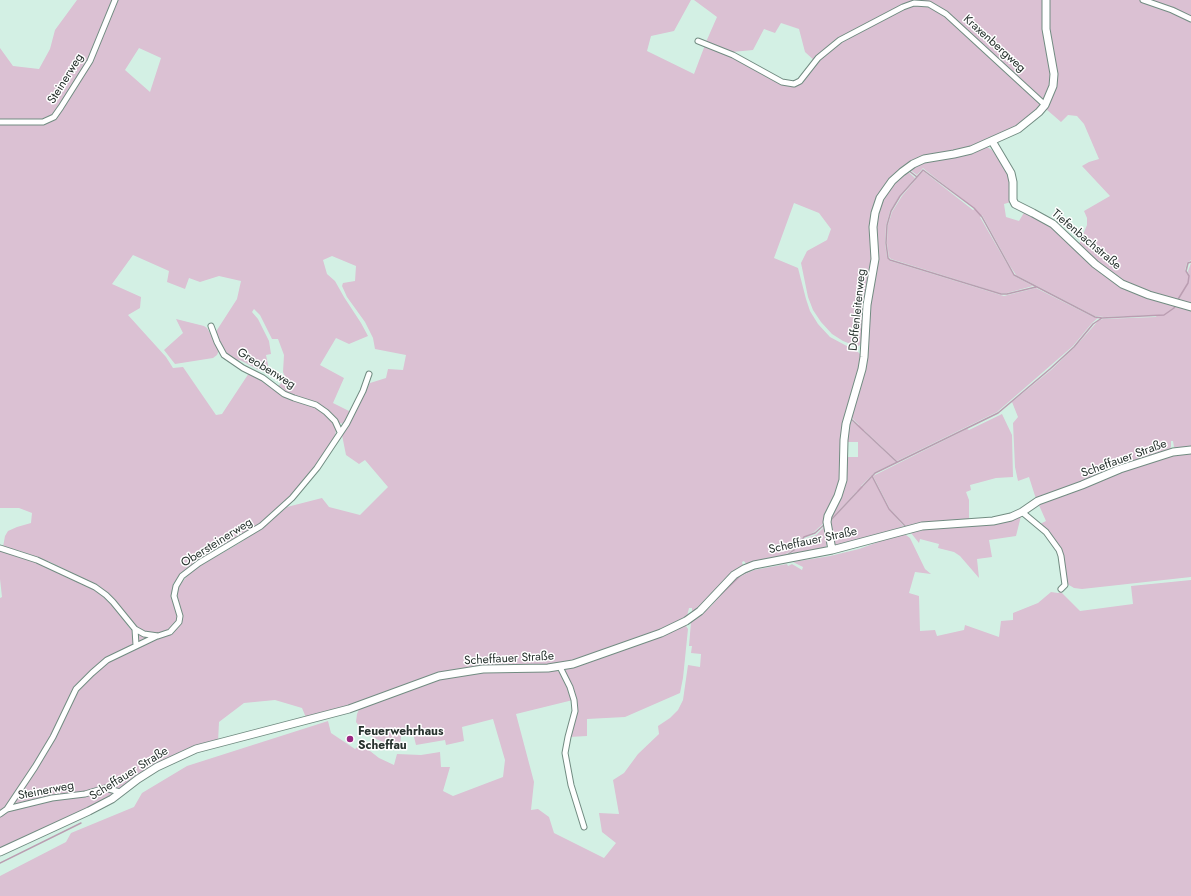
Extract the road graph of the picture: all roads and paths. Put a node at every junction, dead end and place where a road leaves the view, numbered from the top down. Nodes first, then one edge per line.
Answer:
1 (115, 0) edge
2 (1046, 0) edge
3 (1143, 0) edge
4 (1191, 19) edge
5 (698, 41) dead end
6 (1045, 105) junction
7 (0, 122) edge
8 (992, 141) junction
9 (1191, 307) edge
10 (211, 326) dead end
11 (369, 374) dead end
12 (340, 432) junction
13 (1191, 450) edge
14 (1022, 512) junction
15 (0, 548) edge
16 (832, 550) junction
17 (1061, 589) dead end
18 (135, 629) junction
19 (158, 636) junction
20 (136, 646) junction
21 (560, 667) junction
22 (120, 792) junction
23 (6, 809) junction
24 (0, 814) edge
25 (584, 827) dead end
26 (0, 852) edge

1 - 7 street, Steinerweg
2 - 6 street
3 - 4 street
5 - 6 street, Kraxenbergweg
6 - 8 street
8 - 9 street, Tiefenbachstraße
8 - 16 street, Doffenleitenweg
10 - 12 street, Greobenweg
11 - 12 street, Obersteinerweg
12 - 19 street, Obersteinerweg
13 - 14 street, Scheffauer Straße
14 - 16 street, Scheffauer Straße
14 - 17 street
15 - 18 street
16 - 21 street, Scheffauer Straße
18 - 19 street
18 - 20 street
19 - 20 street
20 - 23 street
21 - 22 street, Scheffauer Straße
21 - 25 street
22 - 23 street, Steinerweg
22 - 26 street, Scheffauer Straße
23 - 24 street, Steinerweg

